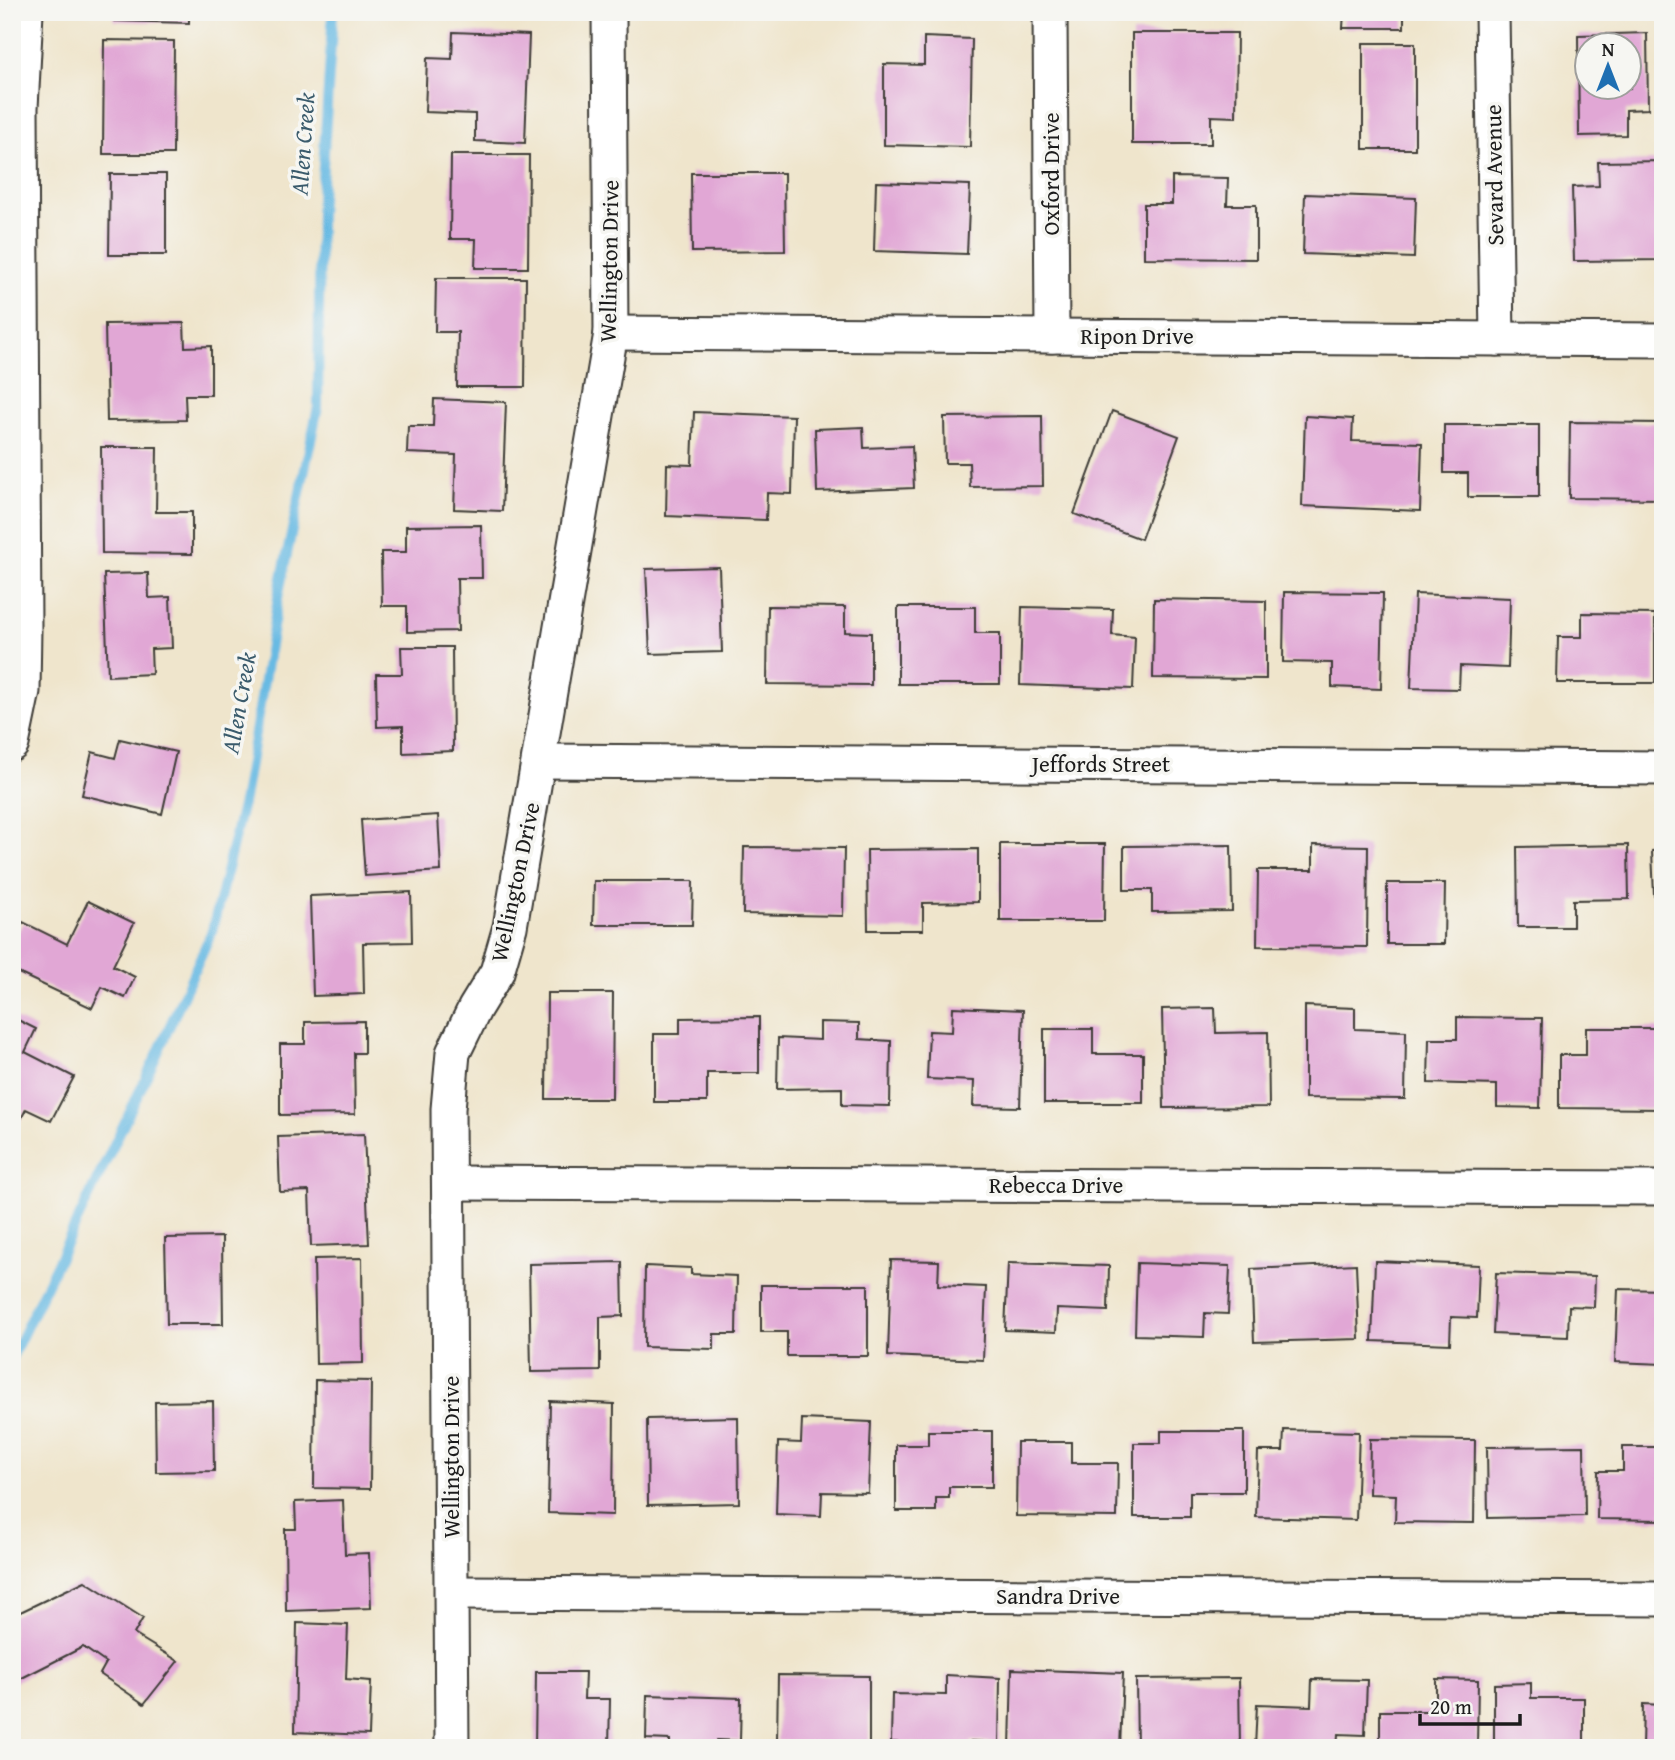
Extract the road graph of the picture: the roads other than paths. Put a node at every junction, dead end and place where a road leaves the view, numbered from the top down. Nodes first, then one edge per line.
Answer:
1 (26, 12) edge
2 (609, 12) edge
3 (1051, 12) edge
4 (1492, 12) edge
5 (611, 332) junction
6 (1052, 336) junction
7 (1496, 339) junction
8 (1663, 340) edge
9 (18, 628) edge
10 (12, 744) edge
11 (539, 761) junction
12 (1663, 768) edge
13 (449, 1183) junction
14 (1663, 1188) edge
15 (452, 1593) junction
16 (1663, 1599) edge
17 (452, 1748) edge

1 - 9 street
2 - 5 street, Wellington Drive
3 - 6 street, Oxford Drive
4 - 7 street, Sevard Avenue
5 - 6 street, Ripon Drive
5 - 11 street, Wellington Drive
6 - 7 street, Ripon Drive
7 - 8 street, Ripon Drive
9 - 10 street
11 - 12 street, Jeffords Street
11 - 13 street, Wellington Drive
13 - 14 street, Rebecca Drive
13 - 15 street, Wellington Drive
15 - 16 street, Sandra Drive
15 - 17 street, Wellington Drive

